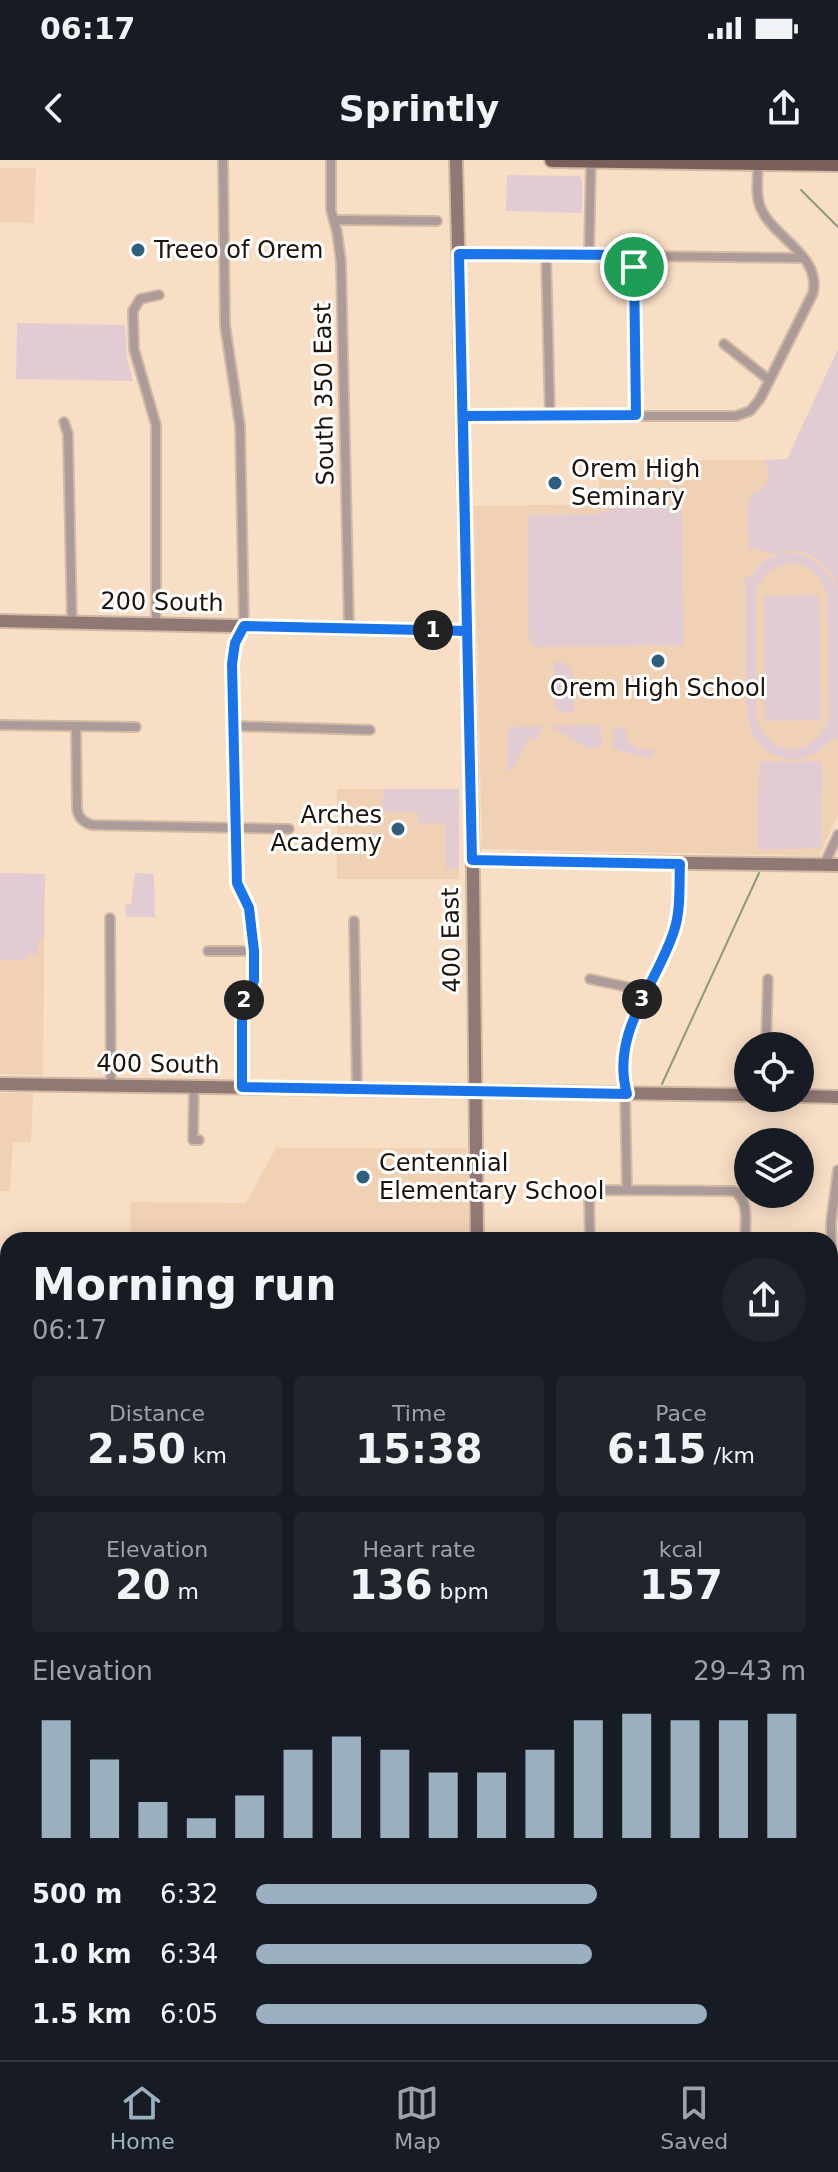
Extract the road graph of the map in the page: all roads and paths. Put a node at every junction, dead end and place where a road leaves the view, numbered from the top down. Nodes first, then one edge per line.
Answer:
1 (223, 160) edge
2 (331, 160) edge
3 (456, 160) edge
4 (552, 160) edge
5 (591, 161) edge
6 (792, 162) edge
7 (758, 164) junction
8 (838, 164) edge
9 (334, 220) junction
10 (437, 221) dead end
11 (459, 254) junction
12 (546, 255) junction
13 (589, 255) junction
14 (634, 255) junction
15 (803, 258) junction
16 (159, 295) dead end
17 (724, 344) dead end
18 (769, 380) junction
19 (636, 415) junction
20 (463, 416) junction
21 (550, 416) junction
22 (64, 422) dead end
23 (0, 621) edge
24 (72, 623) junction
25 (156, 624) junction
26 (244, 626) junction
27 (349, 628) junction
28 (467, 631) junction
29 (0, 725) edge
30 (76, 726) junction
31 (233, 726) junction
32 (136, 727) dead end
33 (370, 730) dead end
34 (236, 828) junction
35 (289, 829) dead end
36 (838, 835) edge
37 (472, 860) junction
38 (680, 864) junction
39 (831, 865) edge
40 (110, 918) dead end
41 (354, 921) dead end
42 (208, 951) dead end
43 (254, 951) junction
44 (590, 979) dead end
45 (768, 979) dead end
46 (646, 991) junction
47 (766, 1032) edge
48 (0, 1084) edge
49 (111, 1086) junction
50 (194, 1087) junction
51 (242, 1087) junction
52 (357, 1089) junction
53 (476, 1091) junction
54 (627, 1094) junction
55 (734, 1095) edge
56 (814, 1096) edge
57 (838, 1097) edge
58 (199, 1140) dead end
59 (838, 1170) edge
60 (627, 1190) junction
61 (477, 1232) edge
62 (590, 1232) edge
63 (745, 1232) edge
64 (831, 1232) edge

1 - 26 street
2 - 9 street, South 350 East
3 - 11 street, 400 East
4 - 5 main road
5 - 7 main road
5 - 13 street
6 - 7 main road
6 - 8 main road
7 - 15 street
9 - 10 street
9 - 27 street, South 350 East
11 - 12 street
11 - 20 street, 400 East
12 - 13 street
12 - 21 street
13 - 14 street
14 - 15 street
14 - 19 street
15 - 18 street
16 - 25 street
17 - 18 street
18 - 19 street
19 - 21 street
20 - 21 street
20 - 28 street, 400 East
22 - 24 street
23 - 24 street, 200 South
24 - 25 street, 200 South
25 - 26 street, 200 South
26 - 27 street, 200 South
26 - 31 street
27 - 28 street, 200 South
28 - 37 street, 400 East
29 - 30 street
30 - 32 street
30 - 34 street
31 - 33 street
31 - 34 street
34 - 35 street
34 - 43 street
36 - 39 street
37 - 38 street
37 - 53 street, 400 East
38 - 39 street
38 - 46 street
40 - 49 street
41 - 52 street
42 - 43 street
43 - 51 street
44 - 46 street
45 - 47 street
46 - 54 street
48 - 49 street, 400 South
49 - 50 street, 400 South
50 - 51 street, 400 South
50 - 58 street
51 - 52 street, 400 South
52 - 53 street, 400 South
53 - 54 street, 400 South
53 - 61 street, 400 East
54 - 55 street, 400 South
54 - 60 street
56 - 57 street
59 - 64 street
60 - 62 street
60 - 63 street

